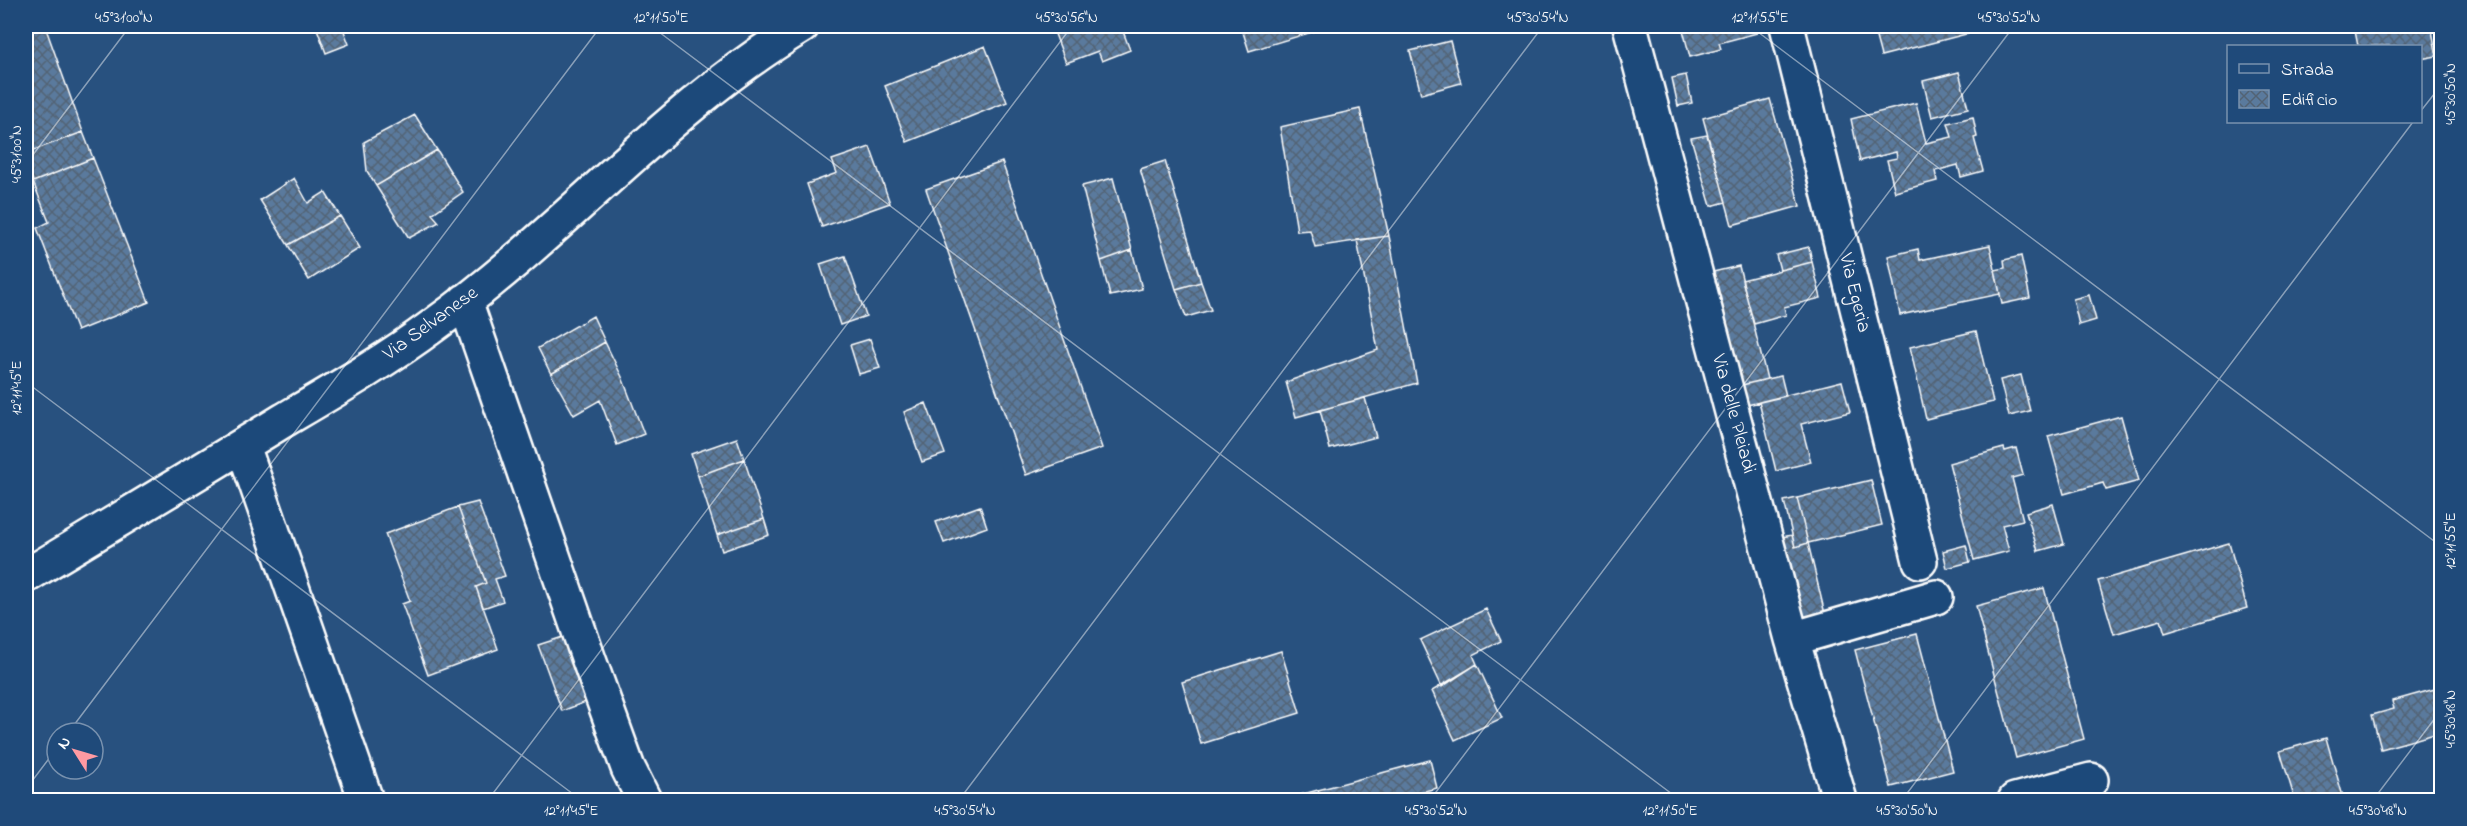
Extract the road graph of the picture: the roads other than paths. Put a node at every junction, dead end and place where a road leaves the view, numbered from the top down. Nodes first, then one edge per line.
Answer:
1 (802, 26) edge
2 (1630, 26) edge
3 (1787, 26) edge
4 (465, 300) junction
5 (243, 446) junction
6 (1920, 561) dead end
7 (26, 576) edge
8 (1936, 597) dead end
9 (1792, 639) junction
10 (2091, 780) dead end
11 (366, 801) edge
12 (644, 801) edge
13 (1840, 801) edge
14 (2015, 801) edge

1 - 4 street, Via Selvanese
2 - 9 street, Via delle Pleiadi
3 - 6 street, Via Egeria
4 - 5 street, Via Selvanese
4 - 12 street
5 - 7 street, Via Selvanese
5 - 11 street
8 - 9 street
9 - 13 street, Via delle Pleiadi
10 - 14 street

